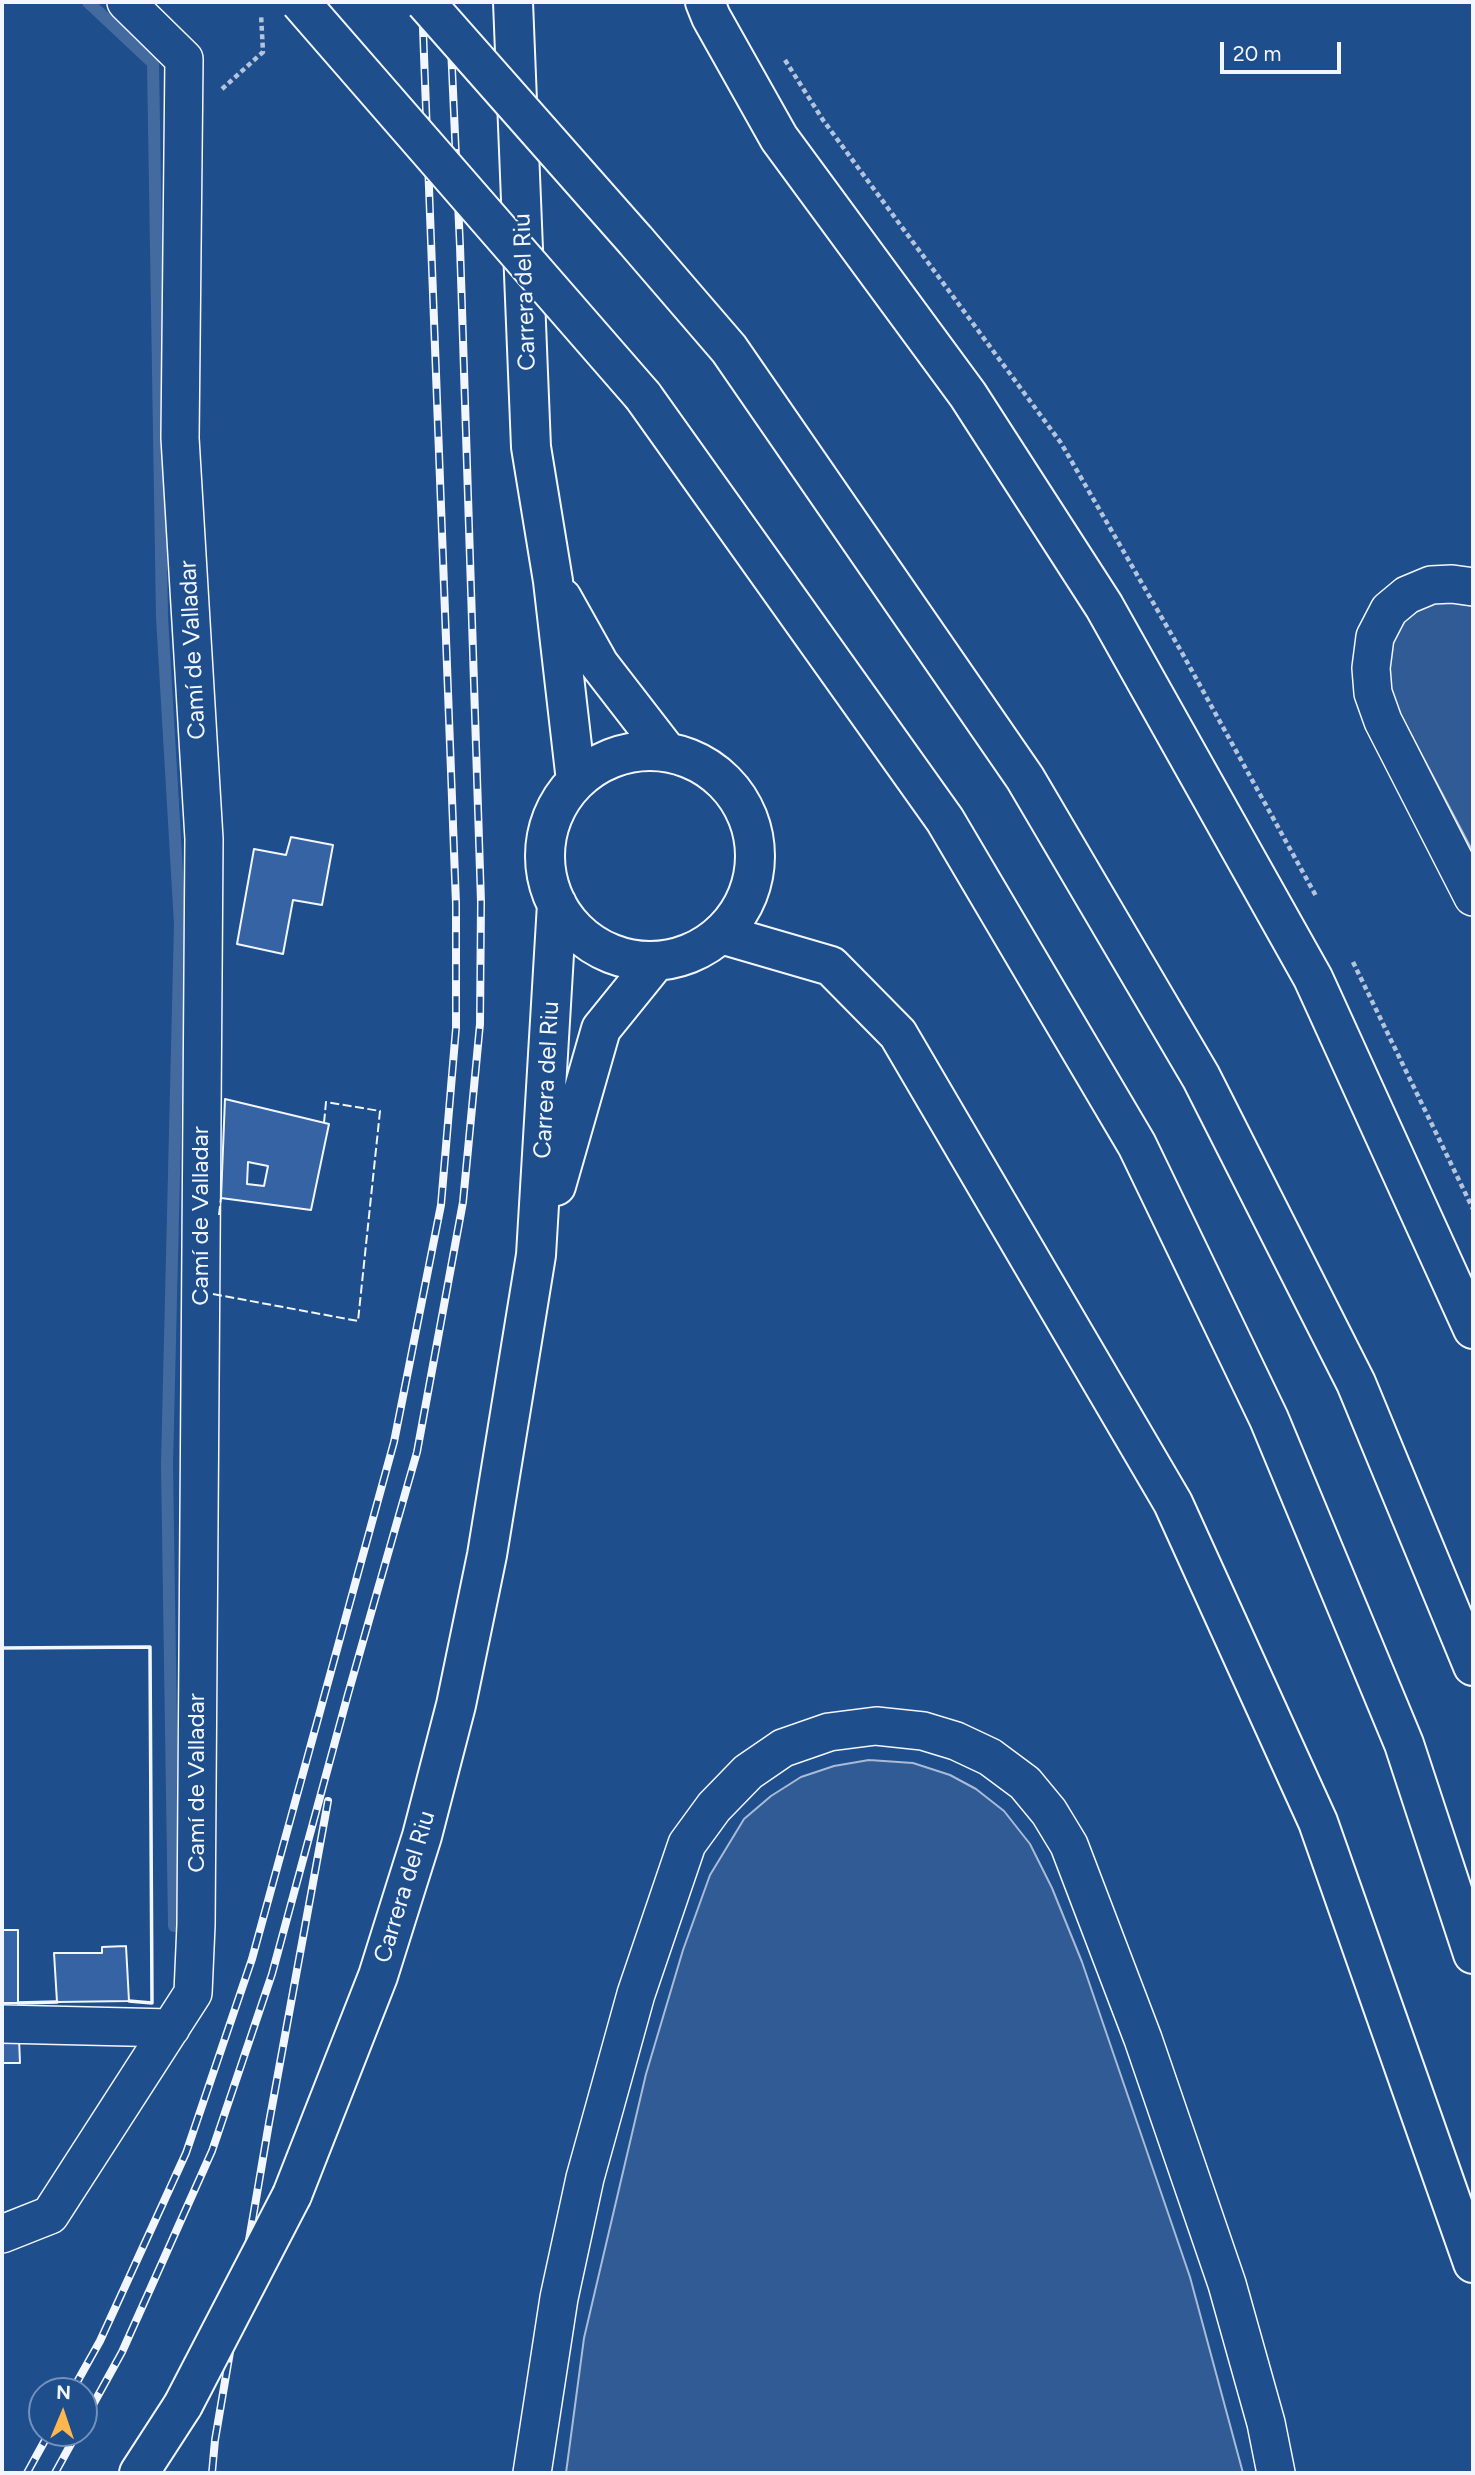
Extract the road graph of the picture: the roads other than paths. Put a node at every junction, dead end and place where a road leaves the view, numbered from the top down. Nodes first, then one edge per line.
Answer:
1 (127, 2) edge
2 (300, 2) edge
3 (425, 2) edge
4 (513, 2) edge
5 (705, 2) edge
6 (553, 581) junction
7 (1472, 587) edge
8 (667, 752) junction
9 (576, 781) junction
10 (1473, 897) edge
11 (557, 904) junction
12 (721, 934) junction
13 (656, 961) junction
14 (536, 1255) junction
15 (1473, 1329) edge
16 (1473, 1666) edge
17 (1473, 1954) edge
18 (2, 2024) edge
19 (171, 2028) junction
20 (2, 2234) edge
21 (1473, 2263) edge
22 (139, 2473) edge
23 (532, 2473) edge
24 (1276, 2473) edge

1 - 19 street, Camí de Valladar
2 - 17 main road, bridge
3 - 16 main road, bridge
4 - 6 main road, Carrera del Riu
5 - 15 main road
6 - 8 main road, Carrera del Riu
6 - 9 main road, Carrera del Riu
7 - 10 street
8 - 9 main road
8 - 12 main road
9 - 11 main road
11 - 13 main road
11 - 14 main road, Carrera del Riu
12 - 13 main road
12 - 21 main road
13 - 14 main road, Carrera del Riu
14 - 22 main road, Carrera del Riu, bridge
18 - 19 street
19 - 20 street, Camí de Valladar
23 - 24 street

